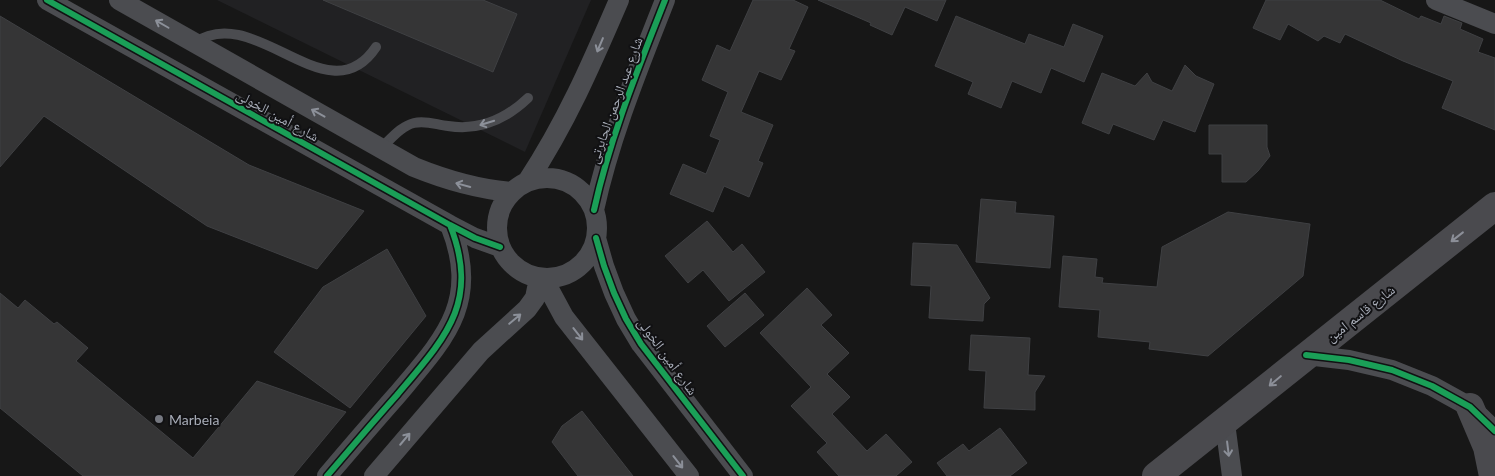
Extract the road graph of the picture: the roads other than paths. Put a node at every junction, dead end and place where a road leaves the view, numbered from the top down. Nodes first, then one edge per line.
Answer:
1 (47, 0) edge
2 (119, 0) edge
3 (619, 0) edge
4 (665, 0) edge
5 (1436, 0) edge
6 (216, 24) dead end
7 (1495, 24) edge
8 (194, 43) junction
9 (296, 46) dead end
10 (376, 46) dead end
11 (528, 98) dead end
12 (381, 148) junction
13 (519, 187) junction
14 (1495, 206) edge
15 (594, 210) junction
16 (450, 225) junction
17 (596, 238) junction
18 (500, 247) junction
19 (541, 278) junction
20 (1306, 355) junction
21 (1470, 407) junction
22 (1225, 423) junction
23 (1495, 430) edge
24 (327, 476) edge
25 (374, 476) edge
26 (689, 476) edge
27 (743, 476) edge
28 (1156, 476) edge
29 (1232, 476) edge
30 (1492, 476) edge

1 - 16 street, شارع أمين الخولى
8 -> 2 street, شارع أمين الخولى
3 -> 13 street
4 - 15 street, شارع عبد الرحمن الجابرتى
5 - 7 street
6 - 8 lane
12 -> 8 street, شارع أمين الخولى
9 - 10 lane
11 -> 12 lane
13 -> 12 street, شارع أمين الخولى
13 - 15 street
13 - 18 street
14 -> 20 main road, شارع قاسم امين
15 - 17 street
16 - 18 street, شارع أمين الخولى
16 - 24 street
17 - 19 street
17 - 27 street, شارع أمين الخولى
18 - 19 street
25 -> 19 street
19 -> 26 street
20 - 21 street
20 -> 22 main road, شارع قاسم امين
21 - 23 street
21 - 30 main road
22 - 28 main road, شارع قاسم امين
22 -> 29 street

